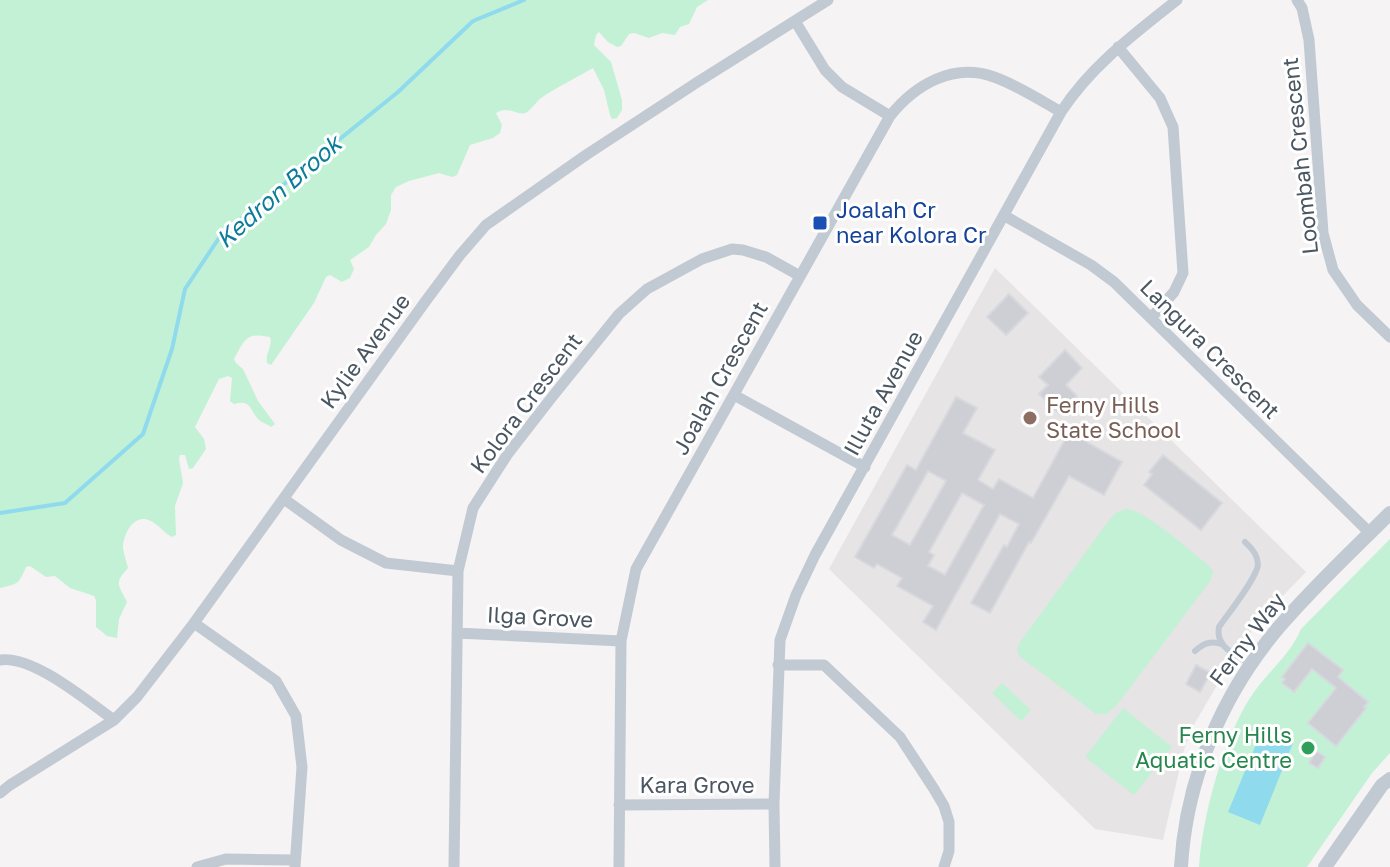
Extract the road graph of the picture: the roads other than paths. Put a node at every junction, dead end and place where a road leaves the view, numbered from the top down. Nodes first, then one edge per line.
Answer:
1 (828, 0) edge
2 (1177, 0) edge
3 (1297, 0) edge
4 (795, 21) junction
5 (1118, 47) junction
6 (1061, 112) junction
7 (890, 116) junction
8 (1005, 216) junction
9 (800, 276) junction
10 (1151, 318) junction
11 (1390, 337) edge
12 (734, 395) junction
13 (865, 467) junction
14 (284, 499) junction
15 (1390, 513) edge
16 (1370, 533) junction
17 (1245, 542) dead end
18 (458, 571) junction
19 (194, 623) junction
20 (457, 633) junction
21 (621, 641) junction
22 (1221, 644) junction
23 (1195, 651) dead end
24 (0, 660) edge
25 (1250, 664) junction
26 (778, 665) junction
27 (114, 720) junction
28 (1390, 779) edge
29 (0, 793) edge
30 (774, 804) junction
31 (619, 805) junction
32 (295, 864) edge
33 (197, 867) edge
34 (454, 867) edge
35 (619, 867) edge
36 (775, 867) edge
37 (944, 867) edge
38 (1181, 867) edge
39 (1325, 867) edge

1 - 4 street, Kylie Avenue
2 - 5 street, Illuta Avenue
3 - 11 street, Loombah Crescent
4 - 7 street
4 - 14 street, Kylie Avenue
5 - 6 street, Illuta Avenue
5 - 10 street
6 - 7 street, Joalah Crescent
6 - 8 street, Illuta Avenue
7 - 9 street, Joalah Crescent
8 - 10 street, Langura Crescent
8 - 13 street, Illuta Avenue
9 - 12 street, Joalah Crescent
9 - 18 street, Kolora Crescent
10 - 16 street, Langura Crescent
12 - 13 street
12 - 21 street, Joalah Crescent
13 - 26 street, Illuta Avenue
14 - 18 street
14 - 19 street, Kylie Avenue
15 - 16 street, Ferny Way
16 - 25 street, Ferny Way
17 - 22 lane
18 - 20 street, Kolora Crescent
19 - 27 street, Kylie Avenue
19 - 32 street
20 - 21 street, Ilga Grove
20 - 34 street, Kolora Crescent
21 - 31 street, Joalah Crescent
22 - 23 lane
22 - 25 lane
24 - 27 street
25 - 38 street, Ferny Way
26 - 30 street, Illuta Avenue
26 - 37 street
27 - 29 street, Kylie Avenue
28 - 39 street
30 - 31 street, Kara Grove
30 - 36 street, Illuta Avenue
31 - 35 street, Joalah Crescent
32 - 33 street

